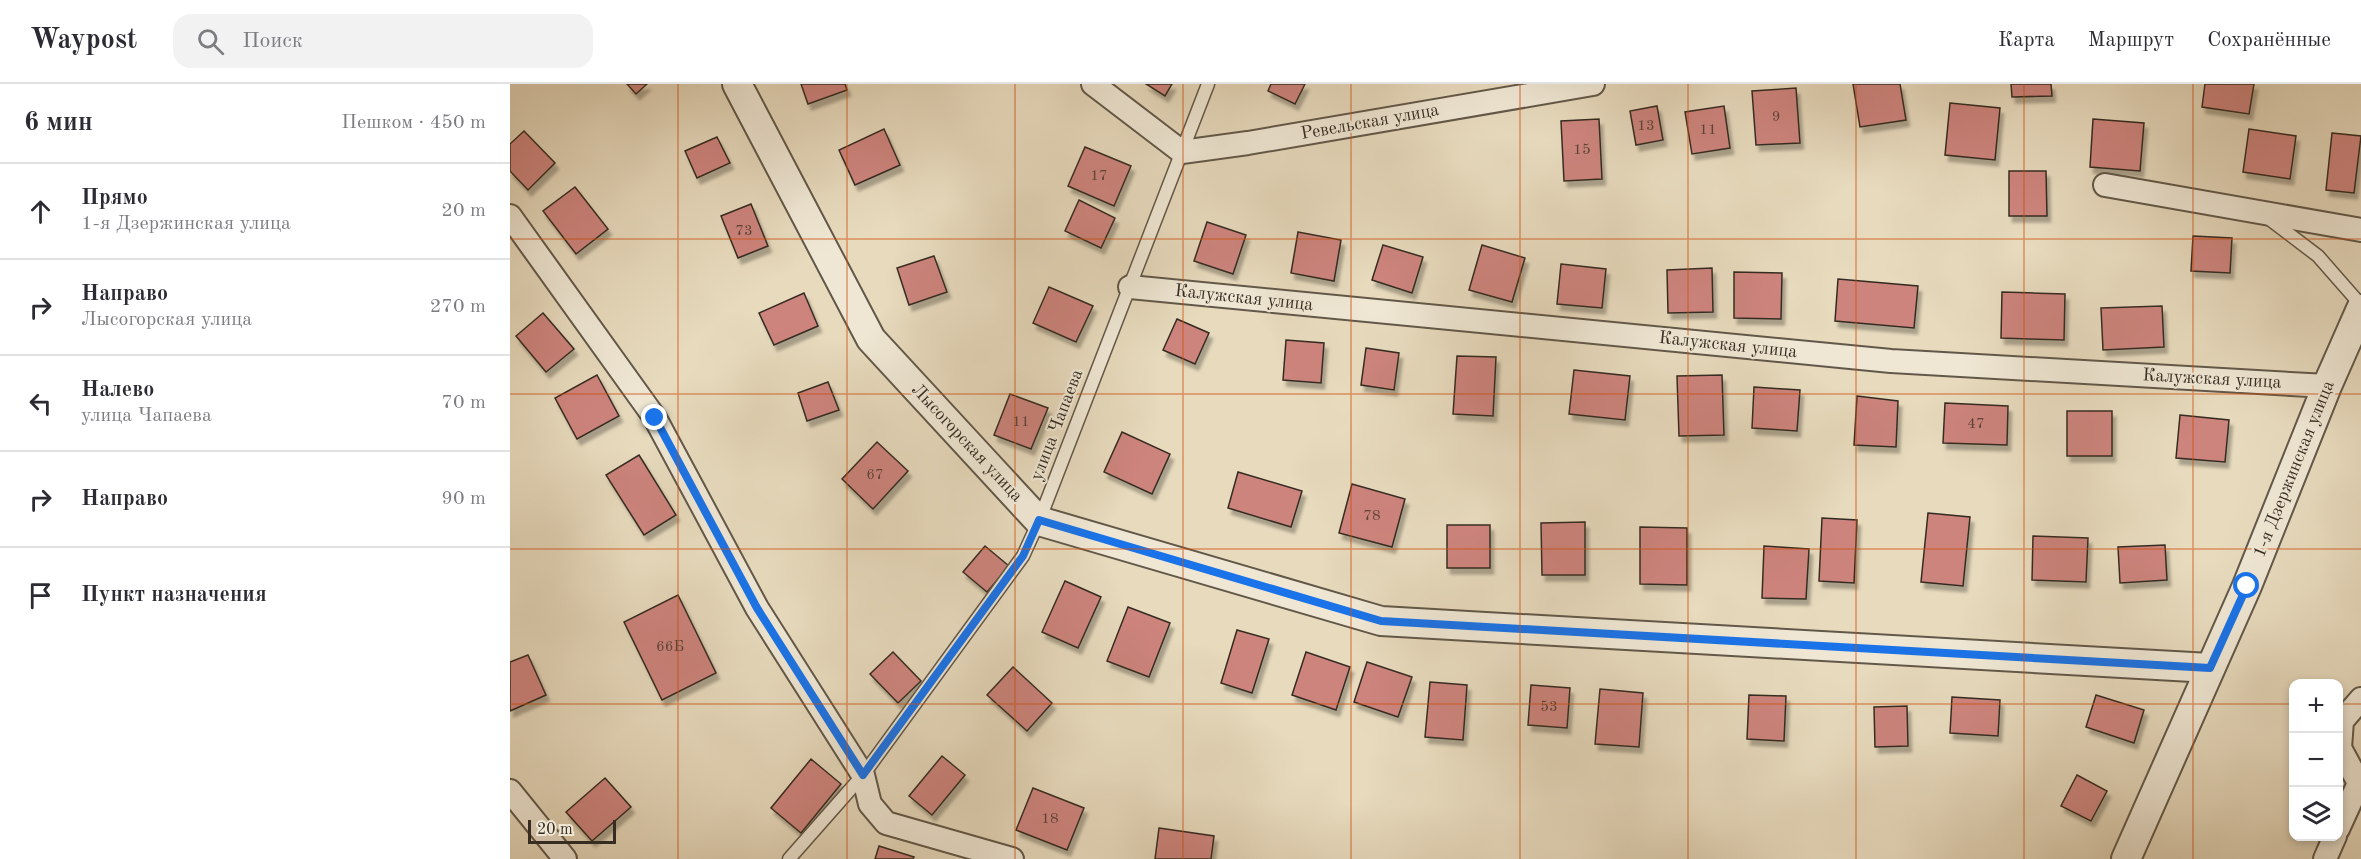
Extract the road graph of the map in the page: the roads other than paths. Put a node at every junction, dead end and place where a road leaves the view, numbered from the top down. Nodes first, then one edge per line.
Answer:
1 (737, 84) edge
2 (1093, 84) edge
3 (1208, 84) edge
4 (1593, 84) edge
5 (1182, 152) junction
6 (2105, 185) dead end
7 (2260, 212) junction
8 (510, 216) edge
9 (2361, 230) edge
10 (1130, 287) junction
11 (2361, 305) edge
12 (2361, 309) edge
13 (2327, 386) junction
14 (1039, 520) junction
15 (2210, 668) junction
16 (2361, 699) edge
17 (863, 775) junction
18 (2360, 784) edge
19 (510, 791) edge
20 (2343, 819) edge
21 (2333, 841) edge
22 (565, 859) edge
23 (789, 859) edge
24 (1012, 859) edge
25 (2126, 859) edge
26 (2325, 859) edge

1 - 14 street, Лысогорская улица
2 - 5 street
3 - 5 lane, улица Чапаева
4 - 5 street, Ревельская улица
5 - 10 lane, улица Чапаева
6 - 7 street
7 - 9 street
7 - 11 lane
8 - 17 street
10 - 13 street, Калужская улица
10 - 14 lane, улица Чапаева
12 - 13 street, 1-я Дзержинская улица
13 - 15 street, 1-я Дзержинская улица
14 - 15 street
14 - 17 lane, улица Чапаева
15 - 25 street, 1-я Дзержинская улица
16 - 18 street
17 - 23 lane, улица Чапаева
17 - 24 street
18 - 20 street
19 - 22 street
21 - 26 street

